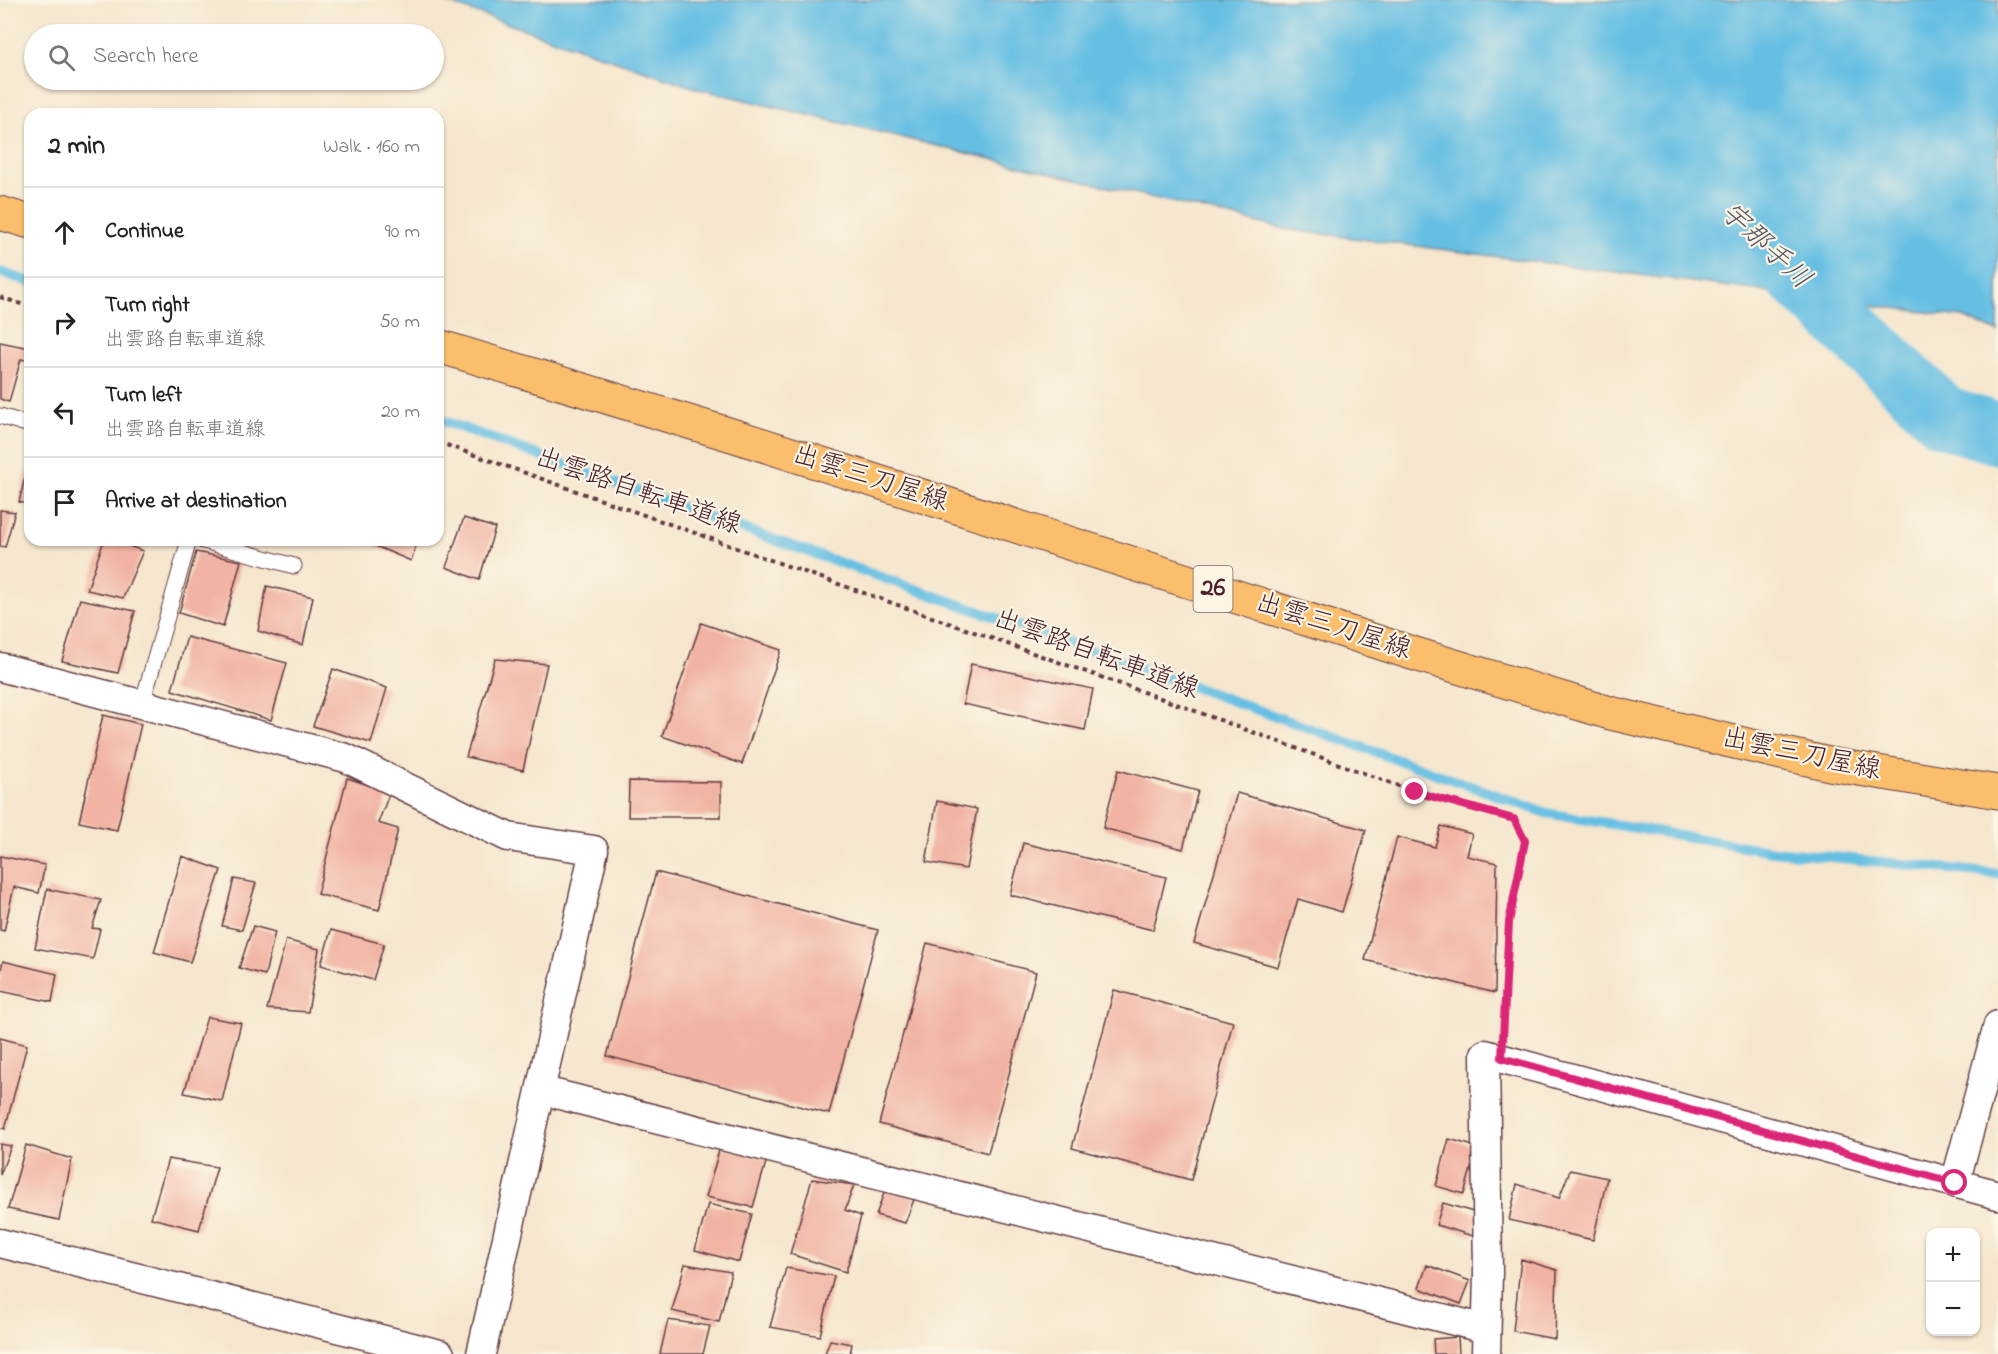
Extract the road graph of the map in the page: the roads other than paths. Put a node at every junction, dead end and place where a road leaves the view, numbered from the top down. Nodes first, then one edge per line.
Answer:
1 (0, 213) edge
2 (24, 220) edge
3 (444, 348) edge
4 (0, 416) edge
5 (24, 423) edge
6 (187, 546) edge
7 (222, 546) edge
8 (294, 566) dead end
9 (0, 668) edge
10 (142, 704) junction
11 (1998, 792) edge
12 (1998, 1025) edge
13 (540, 1090) junction
14 (1955, 1183) junction
15 (1998, 1195) edge
16 (0, 1243) edge
17 (1486, 1342) edge
18 (440, 1354) edge
19 (481, 1354) edge

1 - 2 main road
3 - 11 main road, 出雲三刀屋線 / 26
4 - 5 lane
6 - 10 lane
7 - 8 lane
9 - 10 street
10 - 13 street
12 - 14 street
13 - 17 street
13 - 19 street
14 - 15 street
14 - 17 street
16 - 18 street

